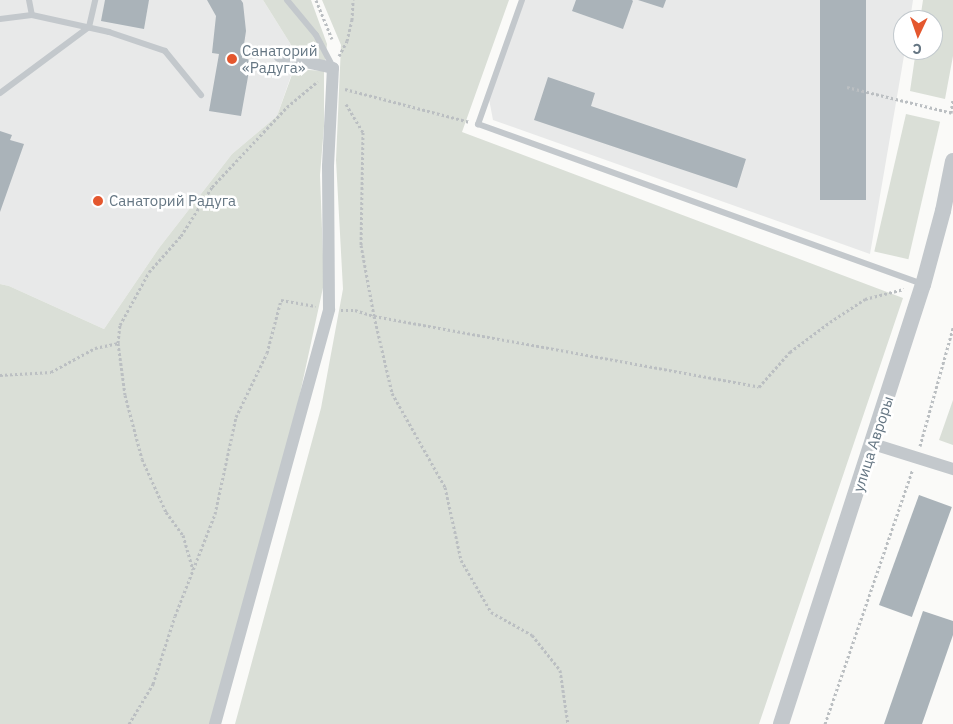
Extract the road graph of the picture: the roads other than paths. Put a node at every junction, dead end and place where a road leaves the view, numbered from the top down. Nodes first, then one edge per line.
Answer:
1 (30, 0) edge
2 (95, 0) edge
3 (288, 0) edge
4 (522, 0) edge
5 (32, 15) junction
6 (0, 19) edge
7 (89, 27) junction
8 (280, 56) dead end
9 (333, 68) junction
10 (0, 93) edge
11 (201, 96) dead end
12 (953, 161) edge
13 (923, 285) junction
14 (873, 444) junction
15 (953, 469) edge
16 (215, 724) edge
17 (781, 724) edge

1 - 5 lane
2 - 7 lane
3 - 9 lane
4 - 13 lane
5 - 6 lane
5 - 7 lane
7 - 10 lane
7 - 11 lane
8 - 9 street
9 - 16 street
12 - 13 street, улица Авроры
13 - 14 street, улица Авроры
14 - 15 street
14 - 17 street, улица Авроры

